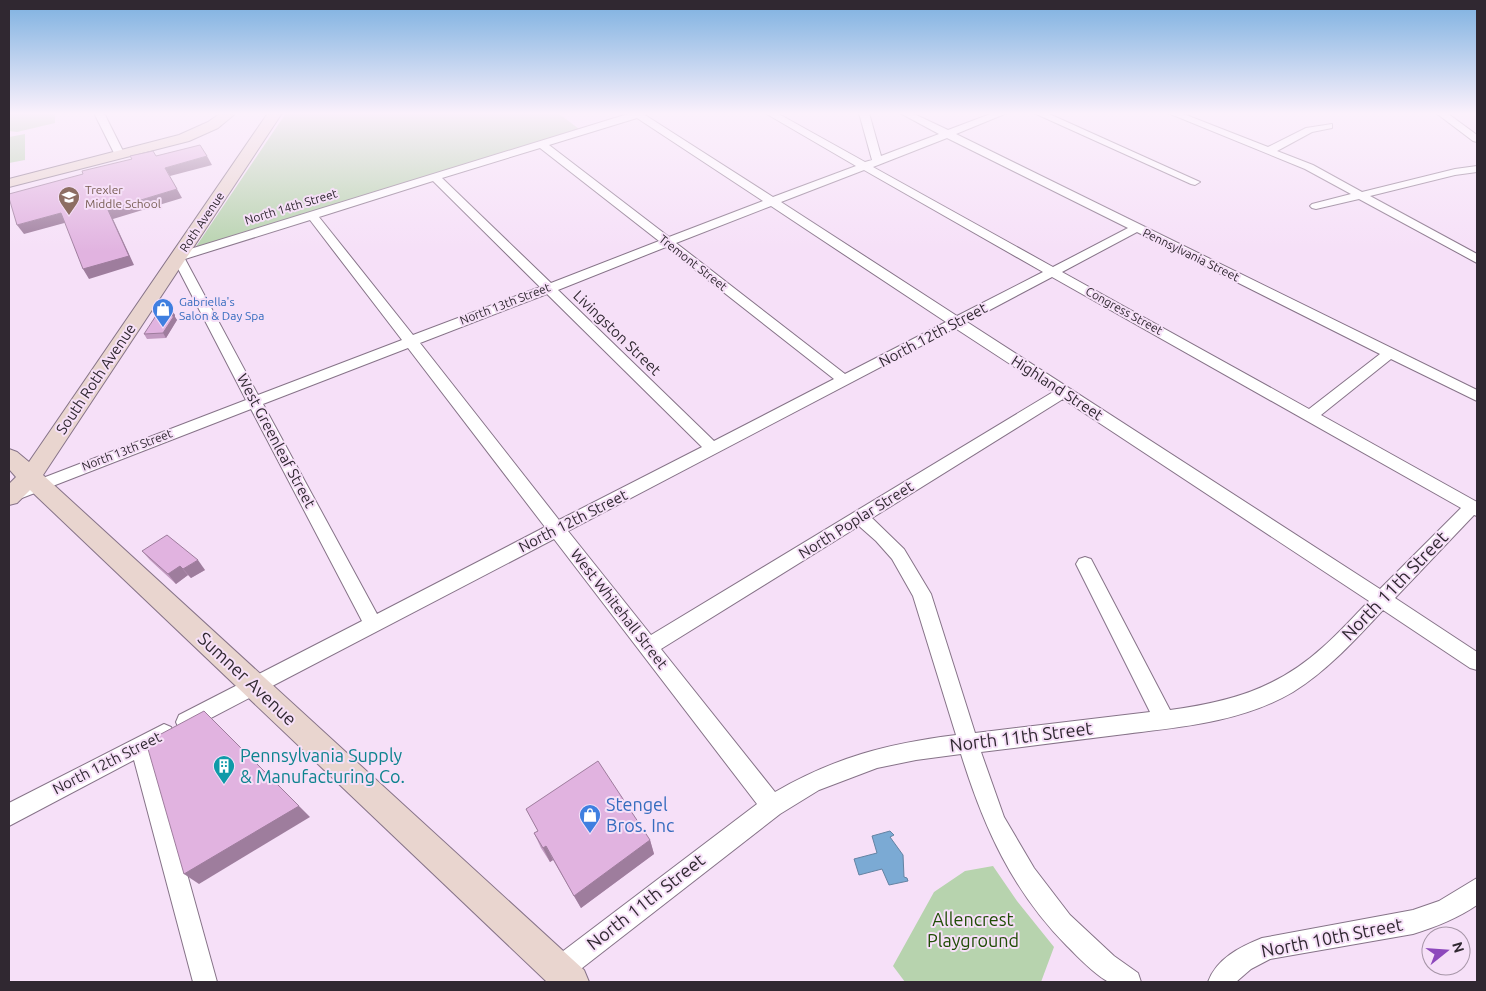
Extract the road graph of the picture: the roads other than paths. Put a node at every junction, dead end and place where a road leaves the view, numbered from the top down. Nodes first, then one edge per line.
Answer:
1 (104, 159) edge
2 (244, 159) edge
3 (493, 159) edge
4 (561, 159) edge
5 (708, 159) edge
6 (863, 159) edge
7 (870, 159) edge
8 (881, 159) edge
9 (999, 159) edge
10 (1144, 159) edge
11 (1289, 159) edge
12 (871, 163) junction
13 (1477, 169) edge
14 (435, 177) junction
15 (1195, 182) dead end
16 (9, 184) edge
17 (1362, 194) junction
18 (771, 202) junction
19 (1316, 206) dead end
20 (312, 215) junction
21 (1138, 228) junction
22 (666, 242) junction
23 (178, 257) junction
24 (1477, 258) edge
25 (1054, 272) junction
26 (548, 288) junction
27 (956, 323) junction
28 (411, 340) junction
29 (1390, 353) junction
30 (845, 381) junction
31 (1064, 392) junction
32 (1477, 396) edge
33 (255, 401) junction
34 (1310, 416) junction
35 (713, 449) junction
36 (9, 457) edge
37 (34, 481) junction
38 (9, 497) edge
39 (1475, 508) edge
40 (860, 517) junction
41 (557, 530) junction
42 (1085, 564) dead end
43 (1382, 600) junction
44 (373, 625) junction
45 (648, 647) junction
46 (1477, 662) edge
47 (255, 686) junction
48 (1164, 719) junction
49 (969, 745) junction
50 (141, 746) junction
51 (772, 806) junction
52 (9, 814) edge
53 (1477, 890) edge
54 (566, 976) edge
55 (206, 982) edge
56 (1129, 982) edge
57 (1220, 982) edge

1 - 16 main road
2 - 23 main road, Roth Avenue
3 - 14 street, North 14th Street
4 - 22 street, Tremont Street
5 - 18 street, Highland Street
6 - 12 street, Congress Street
7 - 12 street
8 - 12 street, North 13th Street
9 - 21 street, Pennsylvania Street
10 - 15 street
11 - 17 street
12 - 18 street, North 13th Street
12 - 25 street, Congress Street
13 - 17 street
14 - 20 street, North 14th Street
14 - 26 street, Livingston Street
17 - 19 street
17 - 24 street
18 - 22 street, North 13th Street
18 - 27 street, Highland Street
20 - 23 street, North 14th Street
20 - 28 street, West Whitehall Street
21 - 25 street, North 12th Street
21 - 29 street, Pennsylvania Street
22 - 26 street, North 13th Street
22 - 30 street, Tremont Street
23 - 33 street, West Greenleaf Street
23 - 37 main road, South Roth Avenue
25 - 27 street, North 12th Street
25 - 34 street, Congress Street
26 - 28 street, North 13th Street
26 - 35 street, Livingston Street
27 - 30 street, North 12th Street
27 - 31 street, Highland Street
28 - 33 street, North 13th Street
28 - 41 street, West Whitehall Street
29 - 32 street, Pennsylvania Street
29 - 34 street
30 - 35 street, North 12th Street
31 - 40 street, North Poplar Street
31 - 43 street, Highland Street
33 - 37 street, North 13th Street
33 - 44 street, West Greenleaf Street
34 - 39 street, Congress Street
35 - 41 street, North 12th Street
36 - 37 main road, Sumner Avenue
37 - 38 main road, South Roth Avenue
37 - 47 main road, Sumner Avenue
39 - 43 street, North 11th Street
40 - 45 street, North Poplar Street
40 - 49 street
41 - 44 street, North 12th Street
41 - 45 street, West Whitehall Street
42 - 48 street
43 - 46 street, Highland Street
43 - 48 street, North 11th Street
44 - 47 street, North 12th Street
45 - 51 street, West Whitehall Street
47 - 50 street, North 12th Street
47 - 54 main road, Sumner Avenue
48 - 49 street, North 11th Street
49 - 51 street, North 11th Street
49 - 56 street
50 - 52 street, North 12th Street
50 - 55 street
51 - 54 street, North 11th Street
53 - 57 street, North 10th Street

